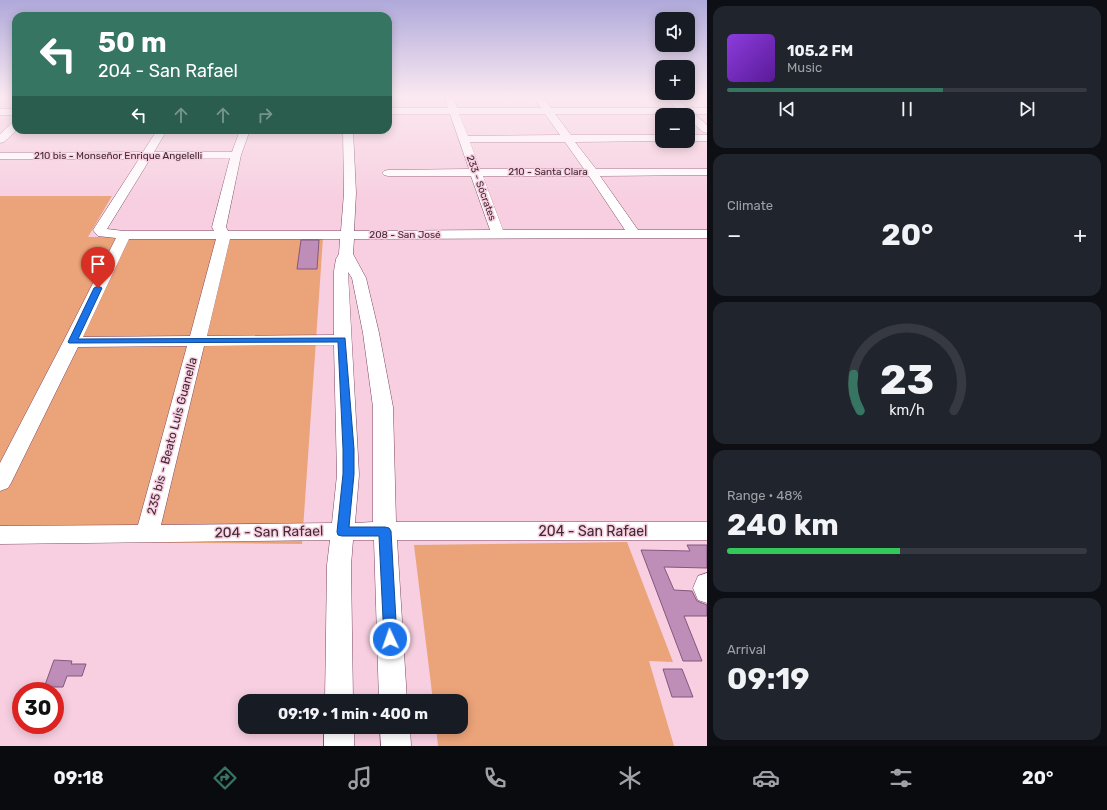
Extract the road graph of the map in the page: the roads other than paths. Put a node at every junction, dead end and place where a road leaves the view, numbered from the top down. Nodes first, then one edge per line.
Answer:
1 (10, 131) edge
2 (460, 131) edge
3 (562, 131) edge
4 (160, 134) edge
5 (244, 134) edge
6 (348, 134) edge
7 (568, 138) junction
8 (655, 138) edge
9 (695, 138) edge
10 (707, 138) edge
11 (463, 139) junction
12 (0, 140) edge
13 (147, 155) junction
14 (236, 155) junction
15 (0, 156) edge
16 (475, 172) junction
17 (592, 172) junction
18 (707, 172) edge
19 (388, 173) dead end
20 (498, 234) junction
21 (634, 234) junction
22 (707, 234) edge
23 (223, 235) junction
24 (348, 235) junction
25 (124, 236) junction
26 (346, 254) junction
27 (342, 340) junction
28 (197, 341) junction
29 (72, 342) junction
30 (0, 483) edge
31 (385, 531) junction
32 (707, 531) edge
33 (342, 532) junction
34 (147, 533) junction
35 (0, 535) edge
36 (707, 583) edge
37 (707, 593) edge
38 (339, 694) edge
39 (393, 694) edge
40 (339, 734) edge
41 (395, 734) edge
42 (339, 746) edge
43 (396, 746) edge

1 - 12 street
2 - 11 street, 233 - Sócrates
3 - 7 street
4 - 13 street
5 - 14 street, 235 bis - Beato Luis Guanella
6 - 24 street
7 - 8 street
7 - 11 street
7 - 17 street
9 - 10 street
11 - 16 street, 233 - Sócrates
13 - 14 street, 210 bis - Monseñor Enrique Angelelli
13 - 15 street, 210 bis - Monseñor Enrique Angelelli
13 - 25 street, 208 - San José
14 - 23 street, 235 bis - Beato Luis Guanella
16 - 17 street, 210 - Santa Clara
16 - 19 street, 210 - Santa Clara
16 - 20 street, 233 - Sócrates
17 - 18 street, 210 - Santa Clara
17 - 21 street
20 - 21 street, 208 - San José
20 - 24 street, 208 - San José
21 - 22 street, 208 - San José
23 - 24 street, 208 - San José
23 - 25 street, 208 - San José
23 - 28 street, 235 bis - Beato Luis Guanella
24 - 26 street
25 - 29 street
26 - 27 street
26 - 31 street
27 - 28 street
27 - 33 street
28 - 29 street
28 - 34 street, 235 bis - Beato Luis Guanella
29 - 30 street
31 - 32 street, 204 - San Rafael
31 - 33 street, 204 - San Rafael
31 - 39 street
33 - 34 street, 204 - San Rafael
33 - 38 street
34 - 35 street, 204 - San Rafael
36 - 37 street
40 - 42 street
41 - 43 street

